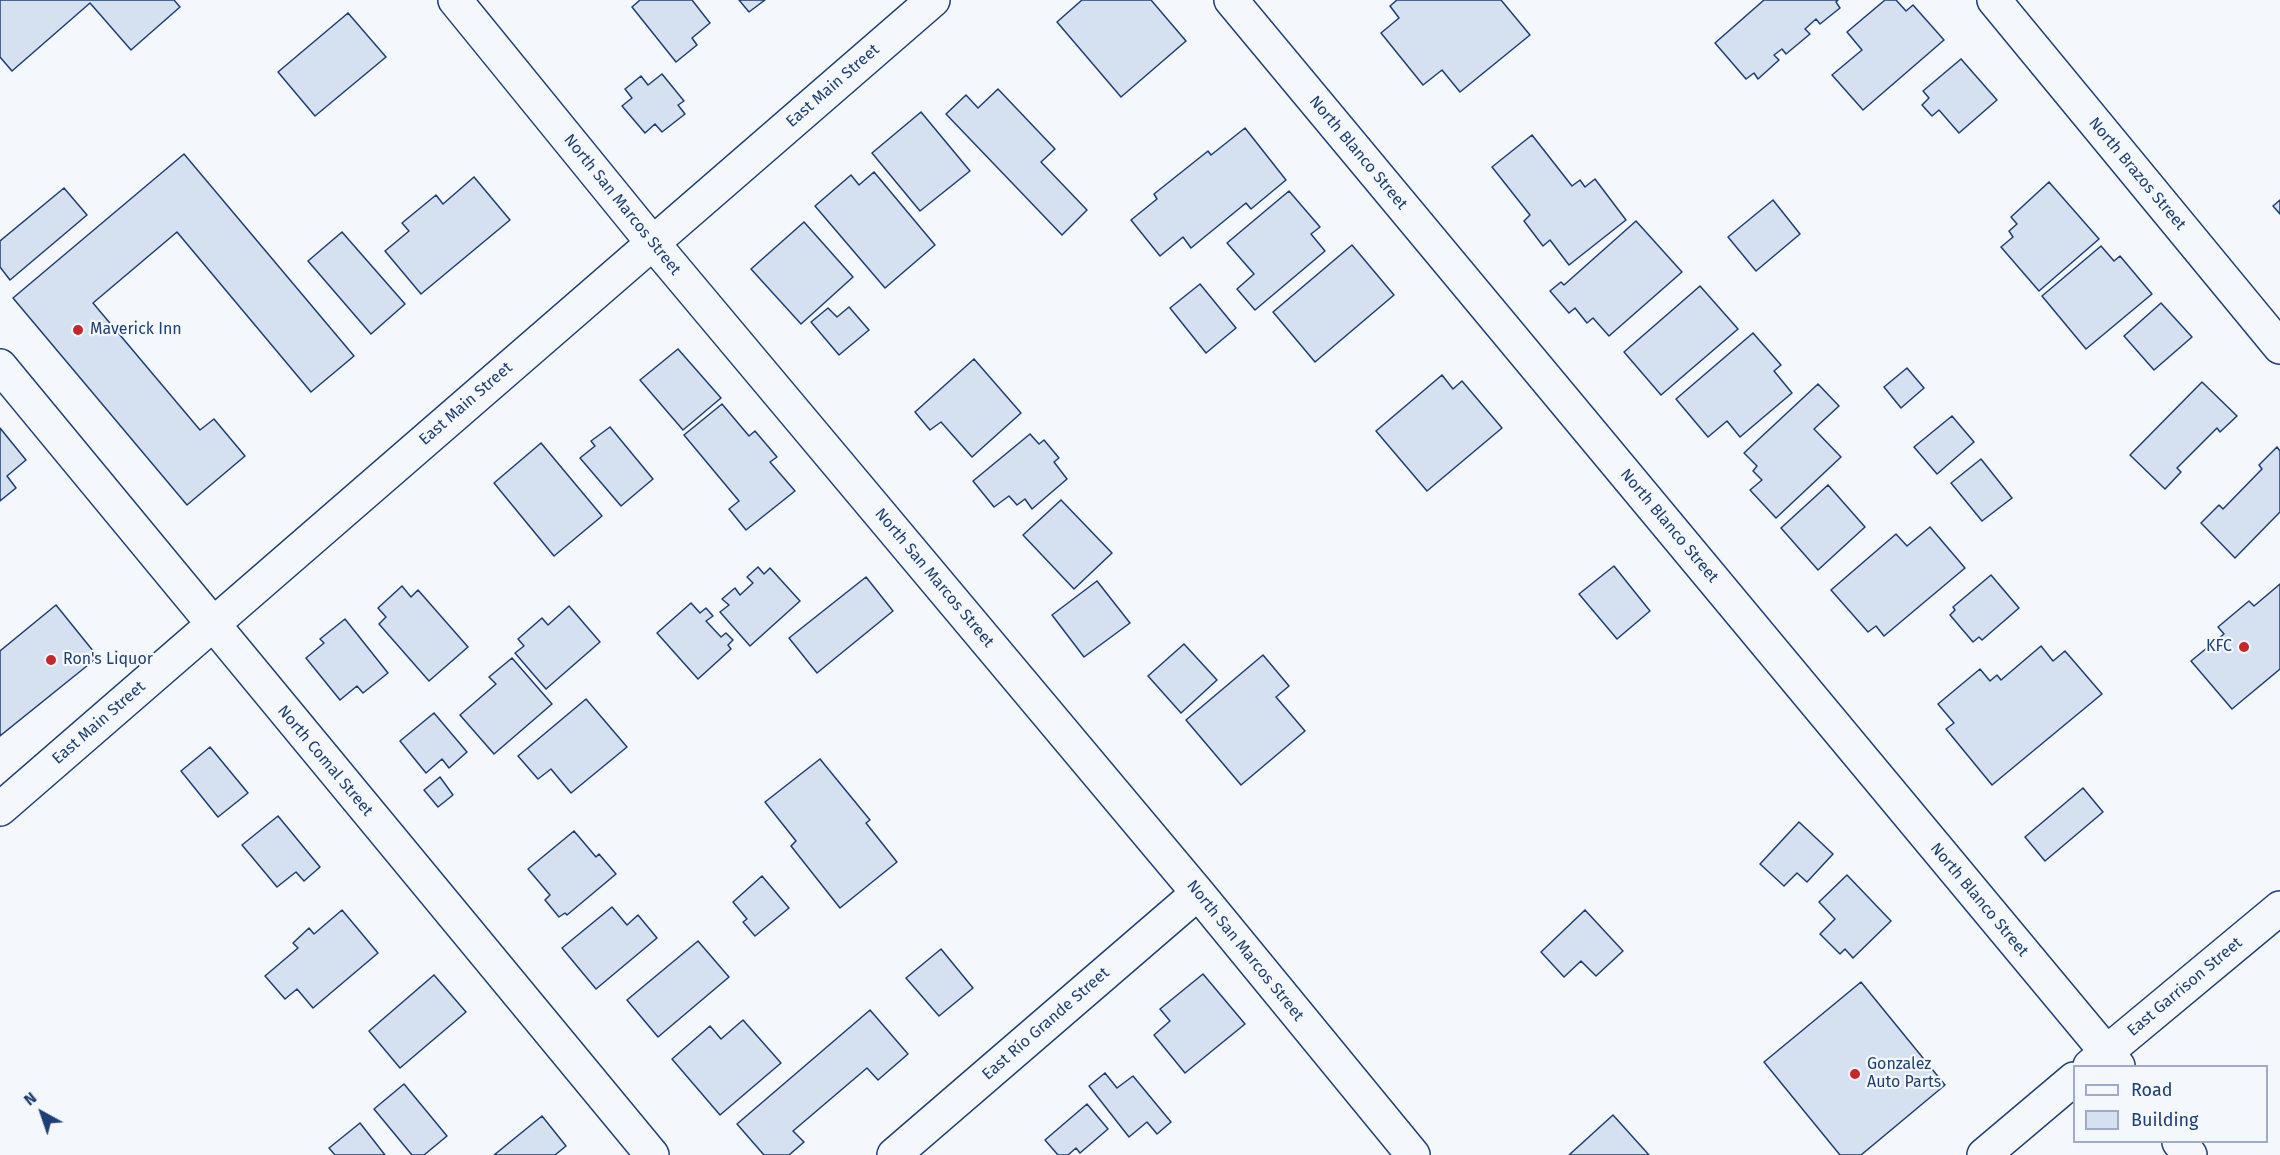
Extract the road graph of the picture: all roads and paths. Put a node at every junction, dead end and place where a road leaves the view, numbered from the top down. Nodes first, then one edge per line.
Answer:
1 (455, 0) edge
2 (933, 0) edge
3 (1231, 0) edge
4 (1994, 0) edge
5 (652, 242) junction
6 (2280, 347) edge
7 (0, 366) edge
8 (212, 625) junction
9 (0, 809) edge
10 (1198, 893) junction
11 (2280, 908) edge
12 (2104, 1062) edge
13 (2073, 1080) edge
14 (2180, 1143) edge
15 (652, 1155) edge
16 (894, 1155) edge
17 (1413, 1155) edge
18 (1984, 1155) edge
19 (2190, 1155) edge

1 - 5 street, North San Marcos Street
2 - 5 street, East Main Street
3 - 12 street, North Blanco Street
4 - 6 street, North Brazos Street
5 - 8 street, East Main Street
5 - 10 street, North San Marcos Street
7 - 8 street, North Comal Street
8 - 9 street, East Main Street
8 - 15 street, North Comal Street
10 - 16 street, East Río Grande Street
10 - 17 street, North San Marcos Street
11 - 12 street, East Garrison Street
13 - 18 street
14 - 19 street

